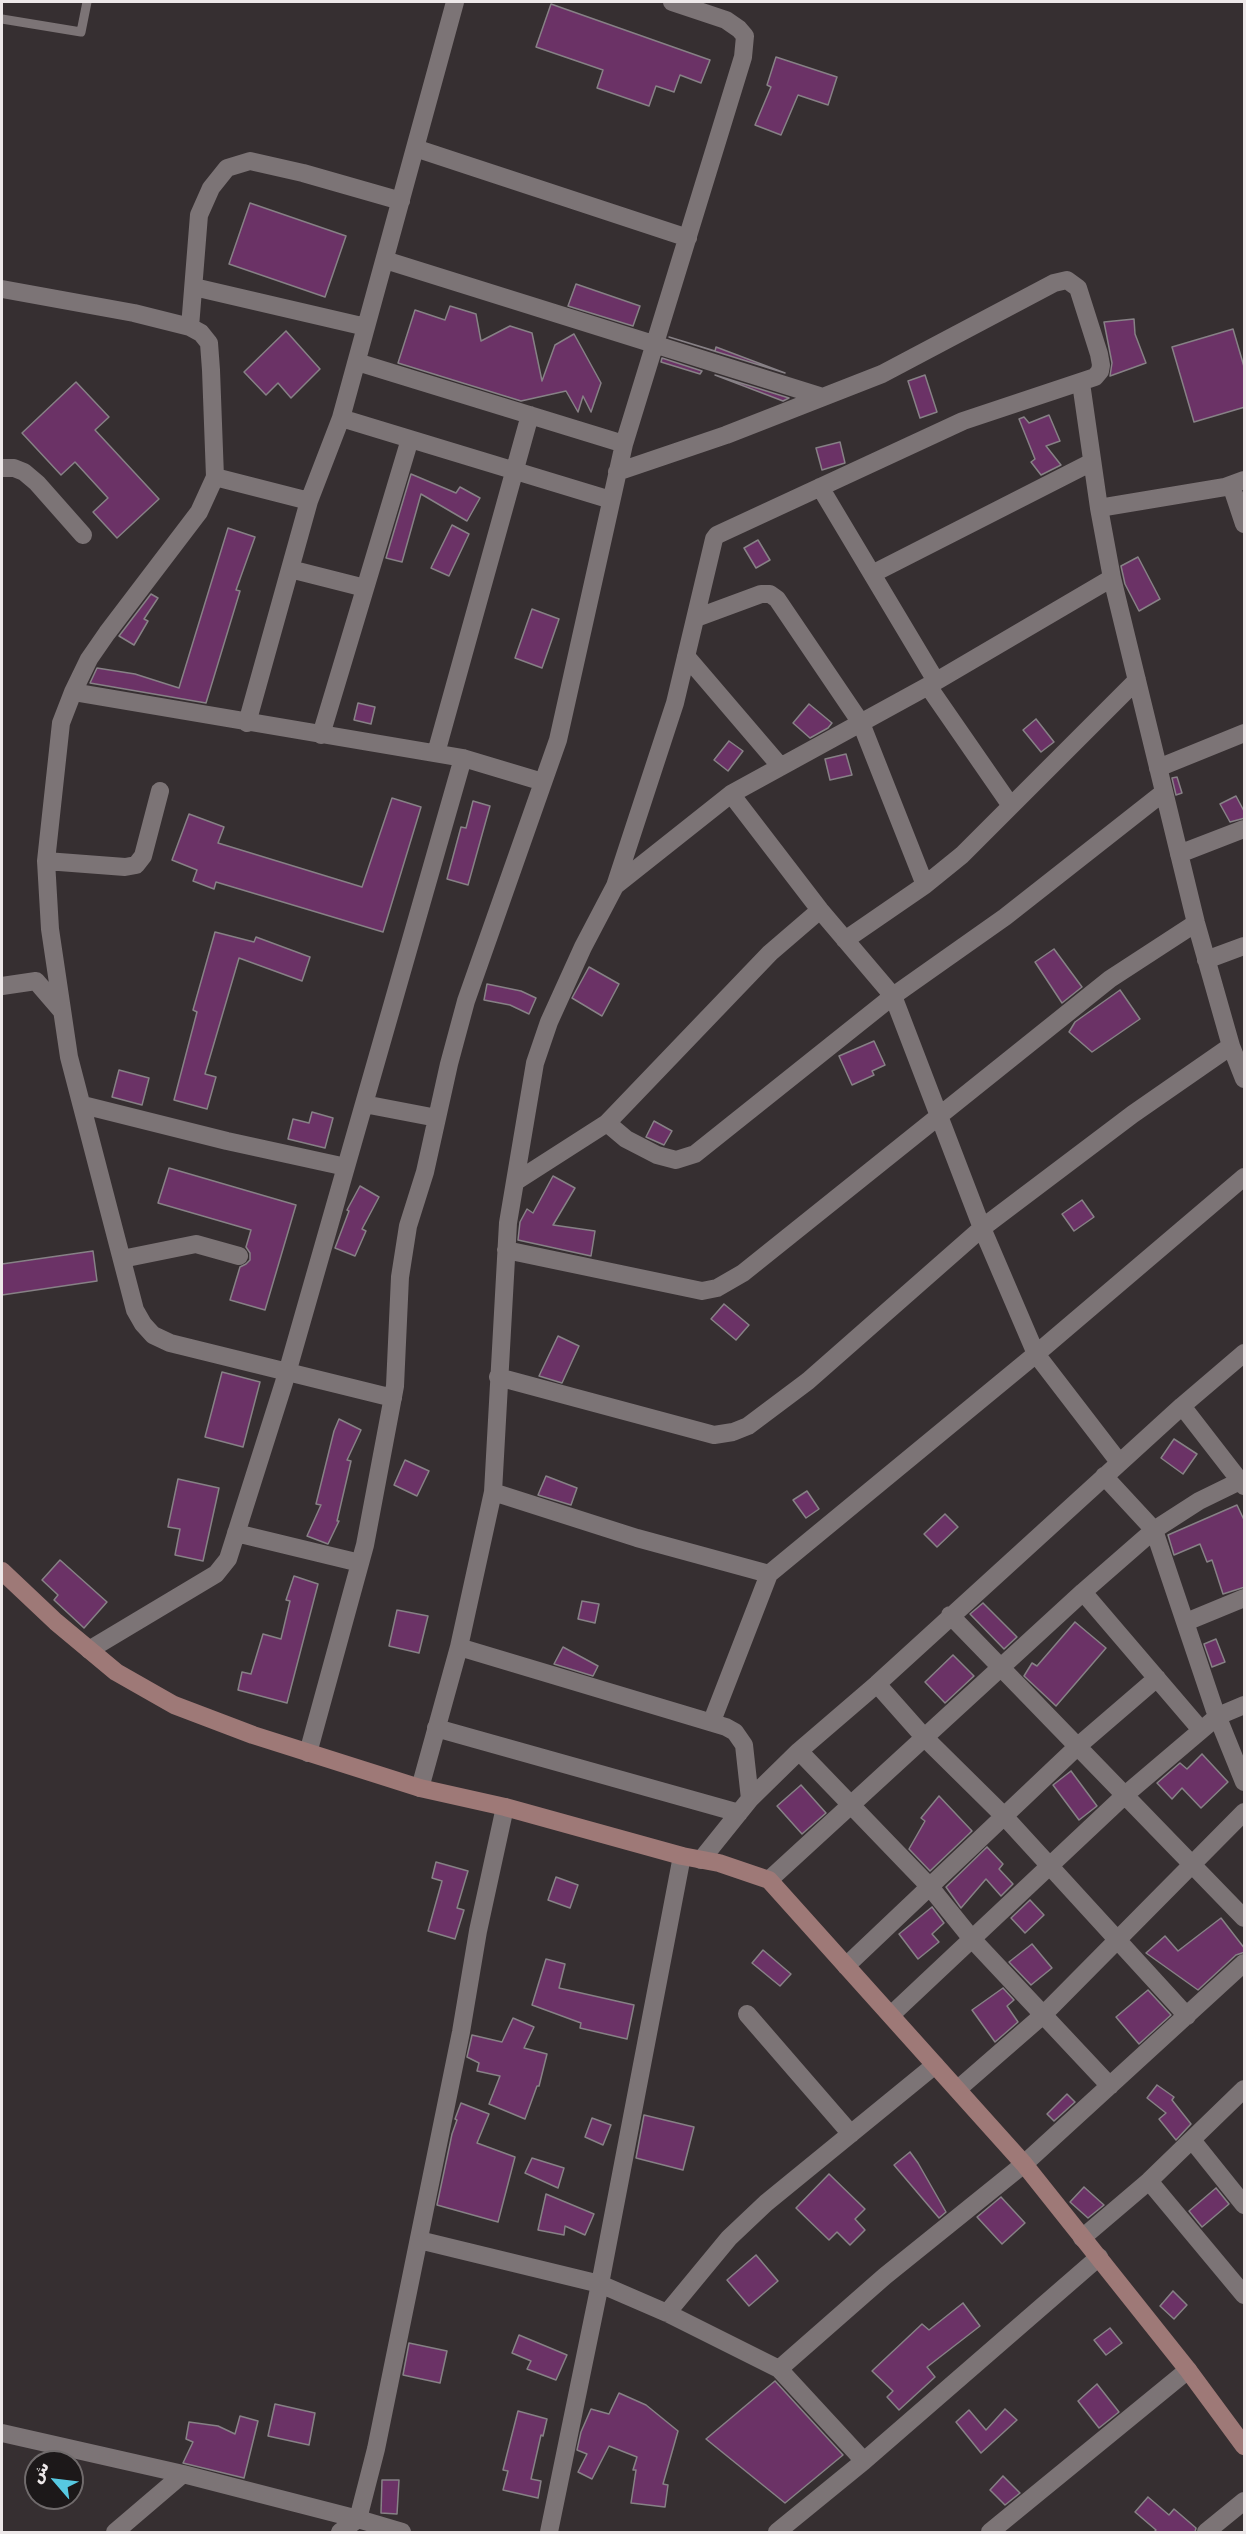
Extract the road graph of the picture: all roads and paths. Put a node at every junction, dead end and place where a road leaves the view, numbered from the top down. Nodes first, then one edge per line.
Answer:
1 (87, 2) edge
2 (455, 2) edge
3 (672, 2) edge
4 (2, 19) edge
5 (415, 148) junction
6 (401, 201) junction
7 (688, 238) junction
8 (385, 260) junction
9 (194, 287) junction
10 (2, 289) edge
11 (190, 327) junction
12 (366, 327) junction
13 (654, 344) junction
14 (357, 362) junction
15 (1081, 382) junction
16 (823, 397) junction
17 (530, 415) junction
18 (341, 418) junction
19 (410, 439) junction
20 (624, 444) junction
21 (1092, 462) junction
22 (2, 468) edge
23 (513, 470) junction
24 (617, 472) junction
25 (215, 477) junction
26 (1238, 482) edge
27 (820, 487) junction
28 (611, 500) junction
29 (309, 501) junction
30 (1099, 508) junction
31 (1245, 524) edge
32 (83, 535) dead end
33 (290, 570) junction
34 (872, 574) junction
35 (1112, 578) junction
36 (365, 588) junction
37 (696, 618) junction
38 (686, 656) junction
39 (1137, 680) junction
40 (932, 684) junction
41 (73, 692) junction
42 (247, 723) junction
43 (861, 723) junction
44 (1245, 733) edge
45 (321, 735) junction
46 (436, 753) junction
47 (463, 758) junction
48 (781, 767) junction
49 (1158, 768) junction
50 (543, 782) junction
51 (160, 791) dead end
52 (1164, 792) junction
53 (731, 794) junction
54 (1011, 806) junction
55 (1245, 829) edge
56 (1179, 855) junction
57 (46, 861) junction
58 (926, 885) junction
59 (615, 886) junction
60 (820, 910) junction
61 (1196, 923) junction
62 (845, 940) junction
63 (1245, 946) edge
64 (1206, 960) junction
65 (2, 986) edge
66 (893, 996) junction
67 (62, 1010) junction
68 (1231, 1046) junction
69 (1243, 1071) edge
70 (364, 1104) junction
71 (83, 1105) junction
72 (938, 1116) junction
73 (437, 1118) junction
74 (607, 1123) junction
75 (346, 1167) junction
76 (1245, 1177) edge
77 (515, 1182) junction
78 (982, 1228) junction
79 (507, 1250) junction
80 (239, 1256) dead end
81 (122, 1259) junction
82 (1245, 1353) edge
83 (1036, 1354) junction
84 (287, 1373) junction
85 (498, 1377) junction
86 (393, 1398) junction
87 (1182, 1406) junction
88 (1119, 1462) junction
89 (1104, 1476) junction
90 (1244, 1482) edge
91 (493, 1492) junction
92 (1154, 1530) junction
93 (236, 1533) junction
94 (360, 1563) junction
95 (2, 1571) edge
96 (770, 1574) junction
97 (1083, 1592) junction
98 (1245, 1598) edge
99 (950, 1615) junction
100 (1186, 1622) junction
101 (459, 1647) junction
102 (89, 1650) junction
103 (1001, 1667) junction
104 (1157, 1678) junction
105 (877, 1684) junction
106 (1245, 1705) edge
107 (1218, 1716) junction
108 (712, 1721) junction
109 (436, 1728) junction
110 (1202, 1730) junction
111 (924, 1737) junction
112 (1078, 1746) junction
113 (799, 1751) junction
114 (308, 1753) junction
115 (1245, 1782) edge
116 (420, 1788) junction
117 (1125, 1795) junction
118 (850, 1805) junction
119 (745, 1806) junction
120 (505, 1807) junction
121 (1245, 1812) edge
122 (1004, 1816) junction
123 (682, 1856) junction
124 (701, 1860) junction
125 (1193, 1864) junction
126 (1050, 1867) junction
127 (769, 1880) junction
128 (930, 1887) junction
129 (1245, 1918) edge
130 (972, 1939) junction
131 (1116, 1941) junction
132 (1245, 1963) edge
133 (846, 1966) junction
134 (747, 2014) dead end
135 (891, 2015) junction
136 (1043, 2015) junction
137 (1187, 2016) junction
138 (935, 2065) junction
139 (1110, 2086) junction
140 (958, 2089) junction
141 (1245, 2089) edge
142 (851, 2134) junction
143 (1192, 2140) junction
144 (1024, 2164) junction
145 (1149, 2181) junction
146 (1245, 2205) edge
147 (1082, 2238) junction
148 (419, 2240) junction
149 (1099, 2257) junction
150 (600, 2284) junction
151 (1245, 2295) edge
152 (667, 2313) junction
153 (778, 2369) junction
154 (1188, 2370) junction
155 (2, 2433) edge
156 (1245, 2446) edge
157 (864, 2461) junction
158 (183, 2474) junction
159 (1245, 2501) edge
160 (358, 2519) junction
161 (115, 2532) edge
162 (340, 2532) edge
163 (402, 2532) edge
164 (549, 2532) edge
165 (777, 2532) edge
166 (990, 2532) edge
167 (1206, 2532) edge

1 - 4 lane
2 - 5 street
3 - 7 street
5 - 6 street
5 - 7 street
6 - 8 street
6 - 9 street
7 - 13 street
8 - 12 street
8 - 13 street
9 - 11 street
9 - 12 street
10 - 11 street
11 - 25 street
12 - 14 street
13 - 16 street
13 - 20 street
14 - 17 street
14 - 18 street
15 - 16 street
15 - 21 street
15 - 27 street
16 - 24 street
17 - 20 street
17 - 23 street
18 - 19 street
18 - 29 street
19 - 23 street
19 - 36 street
20 - 24 street
21 - 30 street
21 - 34 street
22 - 32 street
23 - 28 street
23 - 46 street
24 - 28 street
25 - 29 street
25 - 41 street
26 - 30 street
26 - 31 street
27 - 34 street
27 - 37 street
28 - 50 street
29 - 33 street
30 - 35 street
33 - 36 street
33 - 42 street
34 - 40 street
35 - 39 street
35 - 40 street
36 - 45 street
37 - 38 street
37 - 43 street
38 - 48 street
38 - 59 street
39 - 49 street
39 - 54 street
40 - 43 street
40 - 54 street
41 - 42 street
41 - 57 street
42 - 45 street
43 - 48 street
43 - 58 street
44 - 49 street
45 - 46 street
46 - 47 street
47 - 50 street
47 - 70 street
48 - 53 street
49 - 52 street
50 - 73 street
51 - 57 street
52 - 56 street
52 - 66 street
53 - 59 street
53 - 60 street
54 - 58 street
55 - 56 street
56 - 61 street
57 - 67 street
58 - 62 street
59 - 77 street
60 - 62 street
60 - 74 street
61 - 64 street
61 - 72 street
62 - 66 street
63 - 64 street
64 - 68 street
65 - 67 street
66 - 72 street
66 - 74 street
67 - 71 street
68 - 69 street
68 - 78 street
70 - 73 street
70 - 75 street
71 - 75 street
71 - 81 street
72 - 78 street
72 - 79 street
73 - 86 street
74 - 77 street
75 - 84 street
76 - 83 street
77 - 79 street
78 - 83 street
78 - 85 street
79 - 85 street
80 - 81 street
81 - 84 street
82 - 87 street
83 - 88 street
83 - 96 street
84 - 86 street
84 - 93 street
85 - 91 street
86 - 94 street
87 - 88 street
87 - 90 street
88 - 89 street
89 - 92 street
89 - 99 street
90 - 92 street
91 - 96 street
91 - 101 street
92 - 97 street
92 - 100 street
93 - 94 street
93 - 102 street
94 - 114 street
95 - 102 main road
96 - 108 street
97 - 103 street
97 - 104 street
98 - 100 street
99 - 103 street
99 - 105 street
100 - 107 street
101 - 108 street
101 - 109 street
102 - 114 main road
103 - 111 street
103 - 112 street
104 - 110 street
104 - 112 street
105 - 111 street
105 - 113 street
106 - 107 street
107 - 110 street
107 - 115 street
108 - 119 street
109 - 116 street
109 - 119 street
110 - 117 street
111 - 118 street
111 - 122 street
112 - 117 street
112 - 122 street
113 - 118 street
113 - 119 street
114 - 116 main road
116 - 120 main road
117 - 125 street
117 - 126 street
118 - 127 street
118 - 128 street
119 - 124 street
120 - 123 main road
120 - 148 street
121 - 125 street
122 - 126 street
122 - 128 street
123 - 124 main road
123 - 150 street
124 - 127 main road
125 - 129 street
125 - 131 street
126 - 130 street
126 - 131 street
127 - 133 main road
128 - 130 street
128 - 133 street
130 - 135 street
130 - 136 street
131 - 136 street
131 - 137 street
132 - 137 street
133 - 135 main road
134 - 142 street
135 - 138 main road
136 - 139 street
136 - 140 street
137 - 139 street
138 - 140 main road
138 - 142 street
139 - 144 street
140 - 144 main road
141 - 143 street
142 - 152 street
143 - 145 street
143 - 146 street
144 - 147 main road
144 - 153 street
145 - 147 street
145 - 151 street
147 - 149 main road
148 - 150 street
148 - 160 street
149 - 154 main road
149 - 157 street
150 - 152 street
150 - 164 street
152 - 153 street
153 - 157 street
154 - 156 main road
154 - 166 street
155 - 158 street
157 - 165 street
158 - 160 street
158 - 161 street
159 - 167 street
160 - 162 street
160 - 163 street

